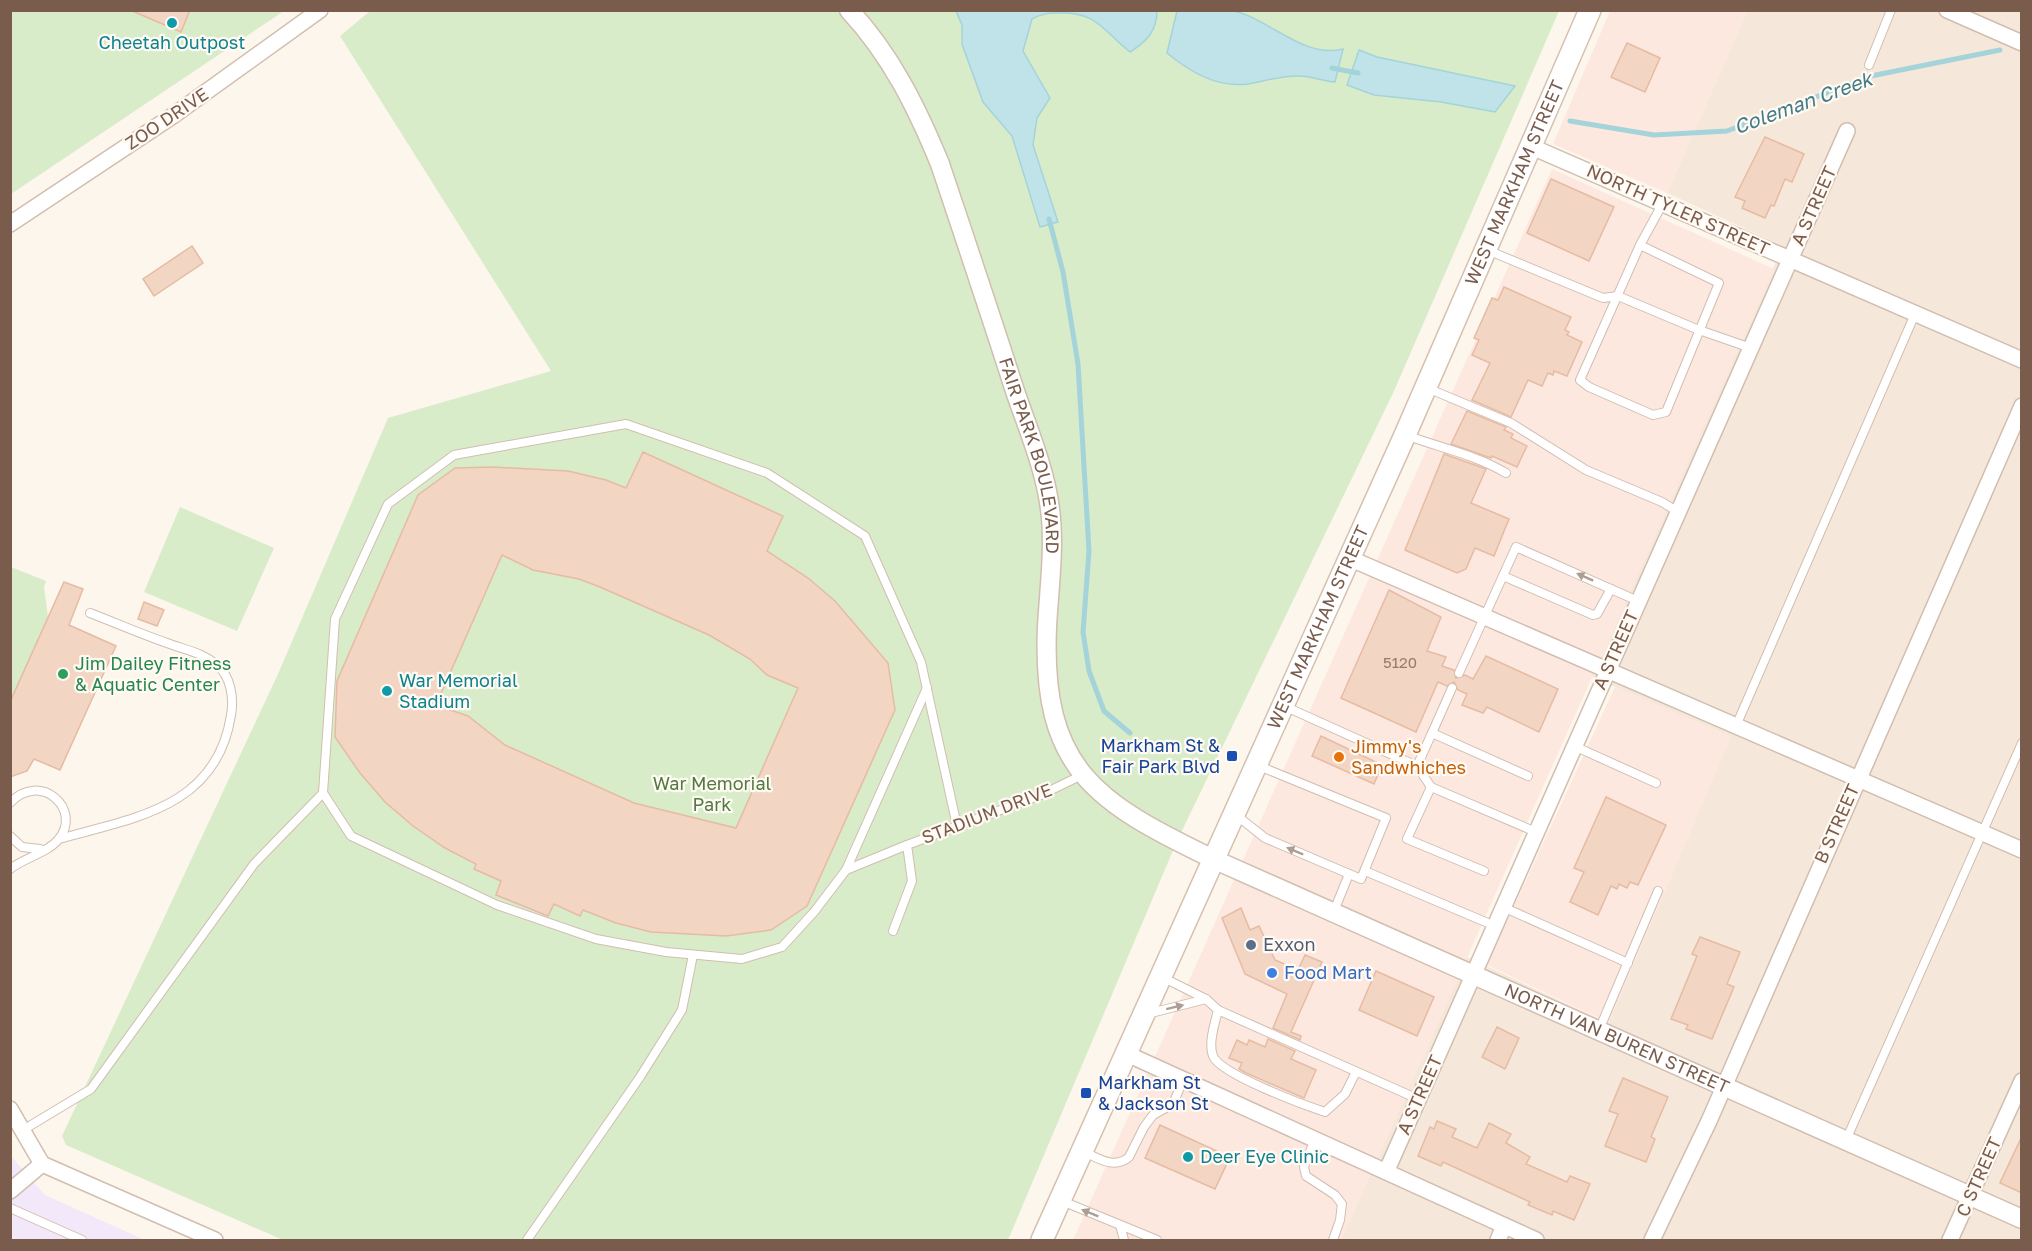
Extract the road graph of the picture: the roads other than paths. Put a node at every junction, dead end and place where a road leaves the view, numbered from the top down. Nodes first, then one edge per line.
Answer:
1 (320, 10) edge
2 (849, 10) edge
3 (1590, 10) edge
4 (1892, 10) edge
5 (1947, 10) edge
6 (2022, 43) edge
7 (1869, 65) dead end
8 (1847, 131) dead end
9 (1532, 147) junction
10 (1663, 203) junction
11 (10, 224) edge
12 (1640, 245) junction
13 (1487, 250) junction
14 (1790, 259) junction
15 (1618, 296) junction
16 (1915, 314) junction
17 (1699, 330) junction
18 (1751, 348) junction
19 (2022, 360) edge
20 (1425, 387) junction
21 (2022, 406) edge
22 (1405, 435) junction
23 (1506, 473) dead end
24 (1678, 512) junction
25 (1350, 558) junction
26 (1503, 576) junction
27 (1611, 589) junction
28 (1638, 601) junction
29 (90, 613) dead end
30 (1485, 616) junction
31 (1607, 670) junction
32 (1459, 673) dead end
33 (927, 688) junction
34 (1452, 688) dead end
35 (1282, 705) junction
36 (1736, 726) junction
37 (1432, 733) junction
38 (2022, 744) edge
39 (1574, 746) junction
40 (1254, 764) junction
41 (1417, 766) junction
42 (1084, 775) junction
43 (1528, 776) dead end
44 (1857, 779) junction
45 (1656, 783) dead end
46 (1431, 787) junction
47 (323, 793) junction
48 (10, 803) edge
49 (1234, 814) junction
50 (957, 826) junction
51 (1536, 832) junction
52 (1981, 833) junction
53 (10, 836) edge
54 (59, 839) junction
55 (907, 845) junction
56 (42, 849) junction
57 (2022, 850) edge
58 (1213, 859) junction
59 (10, 869) edge
60 (846, 870) junction
61 (1365, 871) junction
62 (1484, 871) dead end
63 (1349, 874) junction
64 (1658, 891) dead end
65 (1503, 907) junction
66 (1334, 912) junction
67 (1495, 926) junction
68 (893, 931) dead end
69 (693, 955) junction
70 (1628, 963) junction
71 (1474, 974) junction
72 (1160, 976) junction
73 (1206, 999) junction
74 (1218, 1010) junction
75 (1143, 1015) junction
76 (1599, 1030) junction
77 (1126, 1054) junction
78 (1356, 1072) junction
79 (1183, 1080) junction
80 (2022, 1081) edge
81 (1724, 1084) junction
82 (1418, 1100) junction
83 (10, 1109) edge
84 (23, 1130) junction
85 (1315, 1139) junction
86 (1846, 1140) junction
87 (1082, 1151) junction
88 (42, 1164) junction
89 (1387, 1170) junction
90 (10, 1191) edge
91 (1971, 1197) junction
92 (1060, 1200) junction
93 (10, 1208) edge
94 (2022, 1219) edge
95 (1120, 1225) junction
96 (1501, 1233) edge
97 (82, 1240) edge
98 (215, 1240) edge
99 (527, 1240) edge
100 (1042, 1240) edge
101 (1124, 1240) edge
102 (1157, 1240) edge
103 (1333, 1240) edge
104 (1536, 1240) edge
105 (1652, 1240) edge
106 (1950, 1240) edge

1 - 11 street, ZOO DRIVE
2 - 42 street, FAIR PARK BOULEVARD
3 - 9 main road, WEST MARKHAM STREET
4 - 7 lane
5 - 6 street
8 - 14 street, A STREET
9 - 10 street, NORTH TYLER STREET
9 - 13 main road, WEST MARKHAM STREET
10 - 12 lane
10 - 14 street, NORTH TYLER STREET
12 - 15 lane
12 - 17 lane
13 - 15 lane
13 - 20 main road, WEST MARKHAM STREET
14 - 16 street, NORTH TYLER STREET
14 - 18 street, A STREET
15 - 17 lane
15 - 17 lane
16 - 19 street, NORTH TYLER STREET
16 - 36 lane
17 - 18 lane
18 - 24 street, A STREET
20 - 22 main road, WEST MARKHAM STREET
20 - 24 lane
21 - 44 street, B STREET
22 - 23 lane
22 - 25 main road, WEST MARKHAM STREET
24 - 28 street, A STREET
25 - 30 street
25 - 35 main road, WEST MARKHAM STREET
26 - 27 lane
27 -> 26 lane
26 - 30 lane
27 - 28 lane
28 - 31 street, A STREET
29 - 54 lane
30 - 31 street
30 - 32 lane
31 - 36 street
31 - 39 street, A STREET
33 - 47 lane
33 - 50 lane
33 - 60 lane
34 - 37 lane
35 - 40 main road, WEST MARKHAM STREET
35 - 41 lane
36 - 44 street
37 - 41 lane
37 - 43 lane
38 - 52 lane
39 - 45 lane
39 - 51 street, A STREET
40 - 49 main road, WEST MARKHAM STREET
40 - 61 lane
41 - 46 lane
42 - 50 lane, STADIUM DRIVE
42 - 58 street, FAIR PARK BOULEVARD
44 - 52 street
44 - 81 street, B STREET
46 - 51 lane
46 - 62 lane
47 - 69 lane
47 - 84 lane
48 - 54 lane
49 - 58 main road, WEST MARKHAM STREET
63 -> 49 lane
50 - 55 lane, STADIUM DRIVE
51 - 65 street, A STREET
52 - 57 street
52 - 86 lane
53 - 56 lane
54 - 56 lane
55 - 60 lane
55 - 68 lane, STADIUM DRIVE
56 - 59 lane
58 - 66 street, NORTH VAN BUREN STREET
58 - 72 main road, WEST MARKHAM STREET
60 - 69 lane
61 - 63 lane
61 - 67 lane
63 - 66 lane
64 - 70 lane
65 - 67 street, A STREET
65 - 70 lane
66 - 71 street, NORTH VAN BUREN STREET
67 - 71 street, A STREET
69 - 99 lane
70 - 76 lane
71 - 76 street, NORTH VAN BUREN STREET
71 - 82 street, A STREET
72 - 73 lane
72 - 75 main road, WEST MARKHAM STREET
73 - 74 lane
75 -> 73 lane
74 - 78 lane
74 - 78 lane
75 - 77 main road, WEST MARKHAM STREET
76 - 81 street, NORTH VAN BUREN STREET
77 - 79 street
77 - 87 main road, WEST MARKHAM STREET
78 - 82 lane
79 - 85 street
79 - 87 lane
80 - 91 street, C STREET
81 - 86 street, NORTH VAN BUREN STREET
81 - 105 street, B STREET
82 - 89 street, A STREET
83 - 84 street
84 - 88 street
85 - 89 street
85 - 103 lane
86 - 91 street, NORTH VAN BUREN STREET
87 - 92 main road, WEST MARKHAM STREET
88 - 90 street
88 - 98 street
89 - 96 street
91 - 94 street, NORTH VAN BUREN STREET
91 - 106 street, C STREET
95 -> 92 lane
92 - 100 main road, WEST MARKHAM STREET
93 - 97 lane
95 - 101 lane
95 - 102 lane
96 - 104 street

